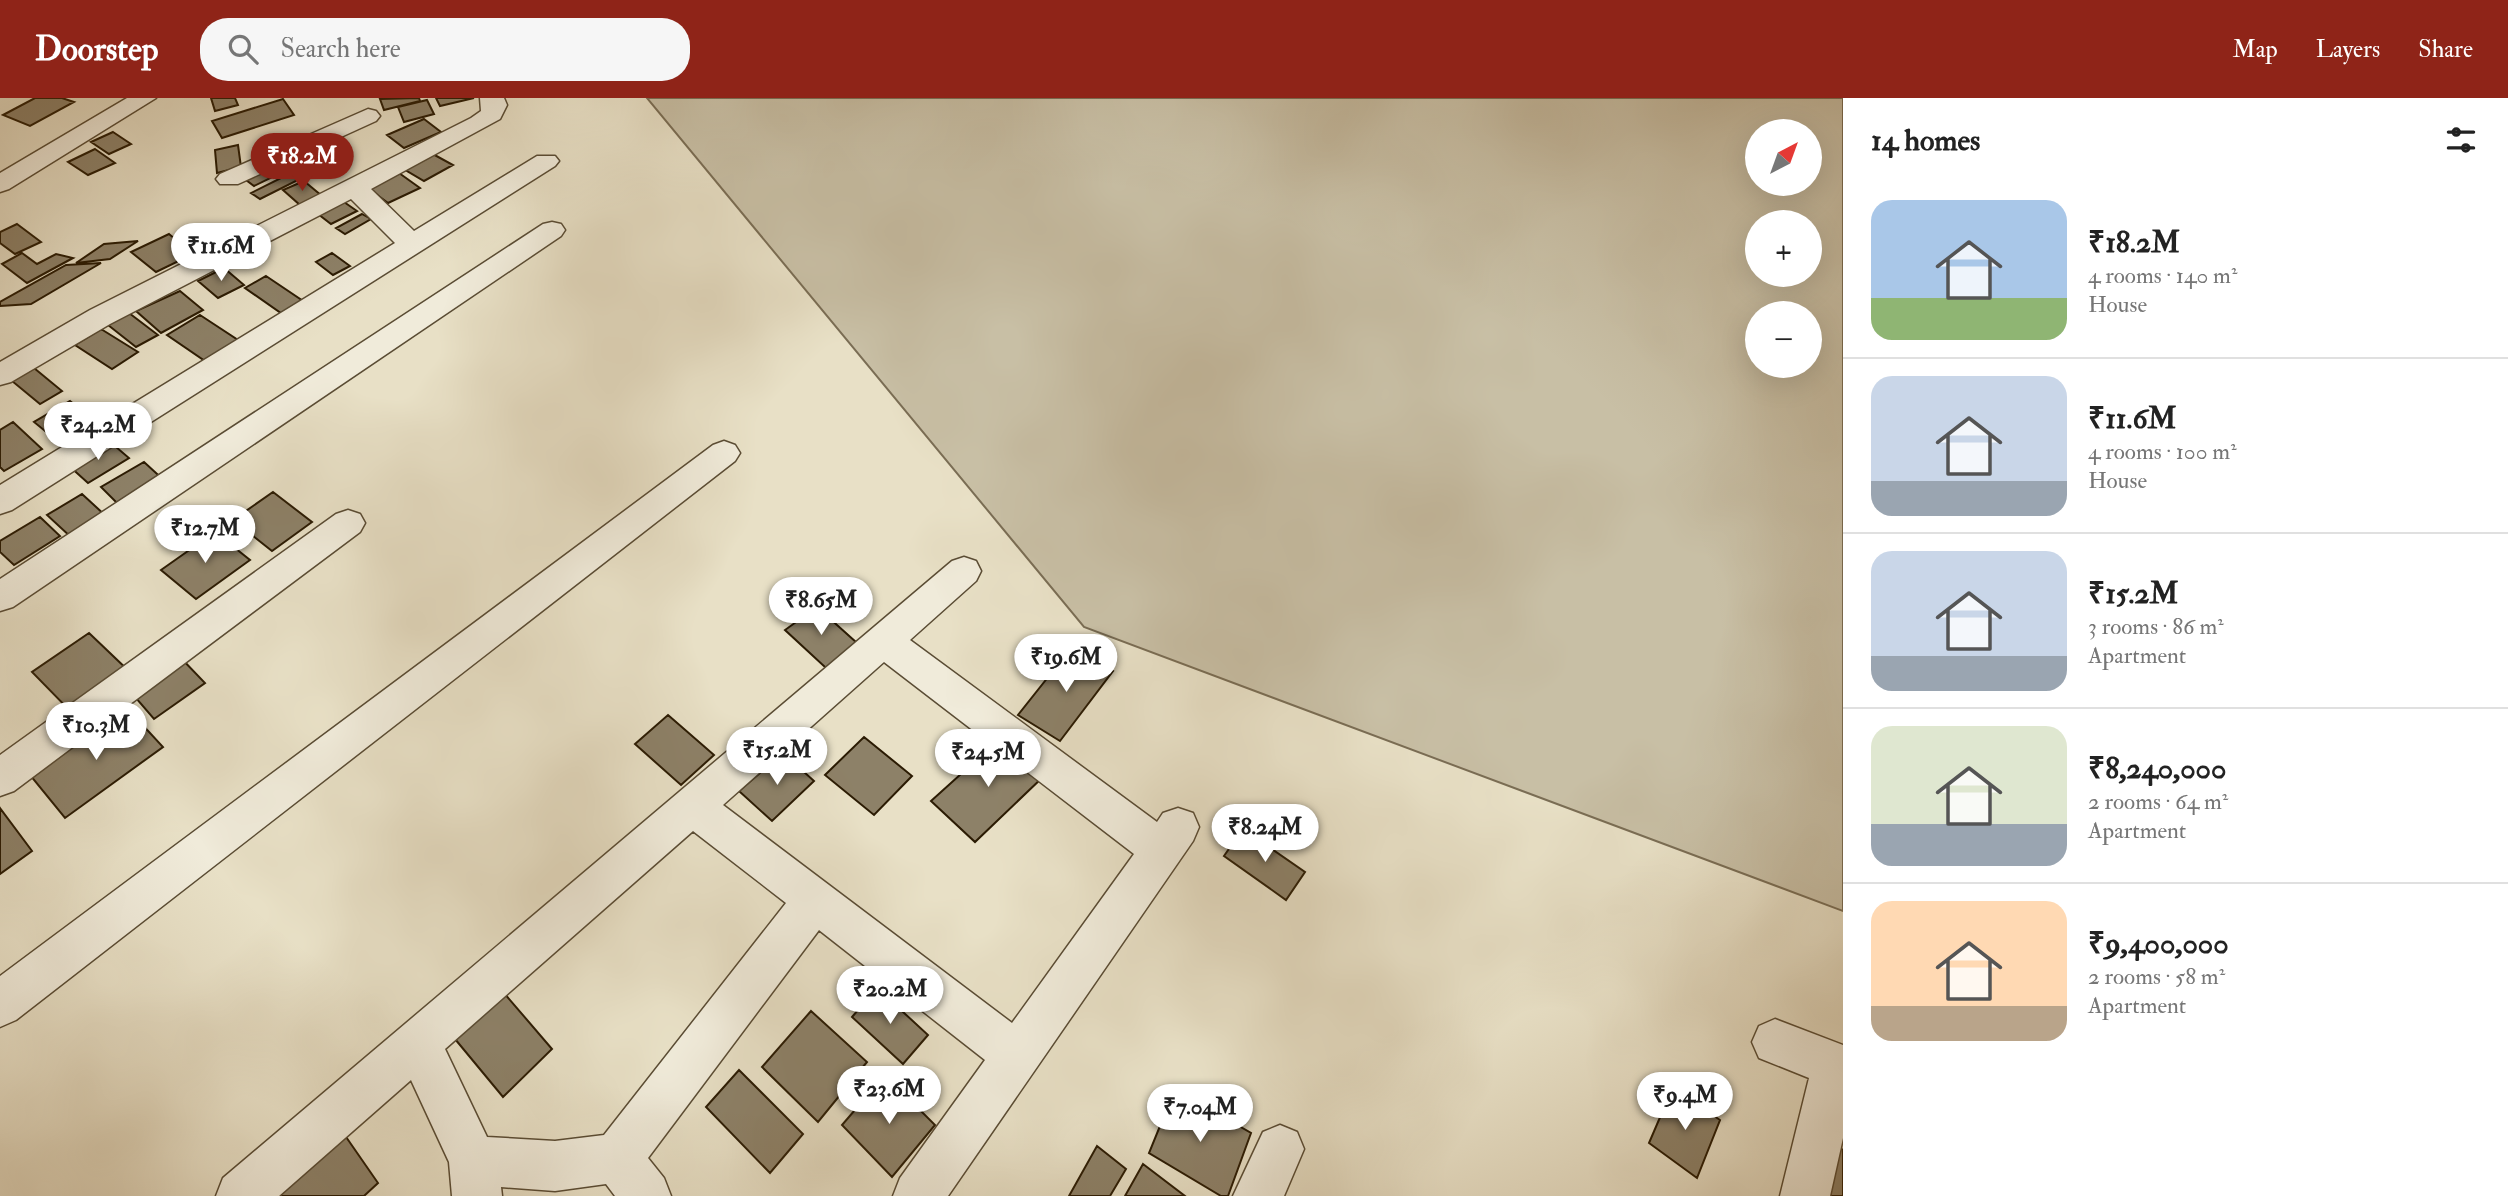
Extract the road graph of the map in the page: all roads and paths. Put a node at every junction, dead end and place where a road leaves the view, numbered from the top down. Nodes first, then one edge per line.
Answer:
1 (144, 98) edge
2 (492, 98) edge
3 (374, 134) edge
4 (546, 161) dead end
5 (229, 179) dead end
6 (1, 183) edge
7 (353, 186) junction
8 (552, 230) dead end
9 (413, 244) junction
10 (0, 375) edge
11 (724, 453) dead end
12 (0, 501) edge
13 (348, 523) dead end
14 (964, 571) dead end
15 (0, 597) edge
16 (884, 641) junction
17 (0, 778) edge
18 (694, 807) junction
19 (815, 900) junction
20 (0, 1004) edge
21 (1775, 1042) dead end
22 (418, 1044) junction
23 (1016, 1055) junction
24 (1839, 1067) edge
25 (1280, 1149) dead end
26 (617, 1158) junction
27 (475, 1178) edge
28 (241, 1196) edge
29 (646, 1196) edge
30 (918, 1196) edge
31 (1258, 1196) edge
32 (1805, 1196) edge

1 - 6 street
2 - 3 street
3 - 5 street
3 - 7 street
4 - 9 street
7 - 9 street
7 - 10 street
8 - 15 street
9 - 12 street
11 - 20 street
13 - 17 street
14 - 16 street
16 - 18 street
16 - 23 street
18 - 19 street
18 - 22 street
19 - 23 street
19 - 26 street
21 - 24 street
22 - 27 street
22 - 28 street
23 - 30 street
24 - 32 street
25 - 31 street
26 - 27 street
26 - 29 street

